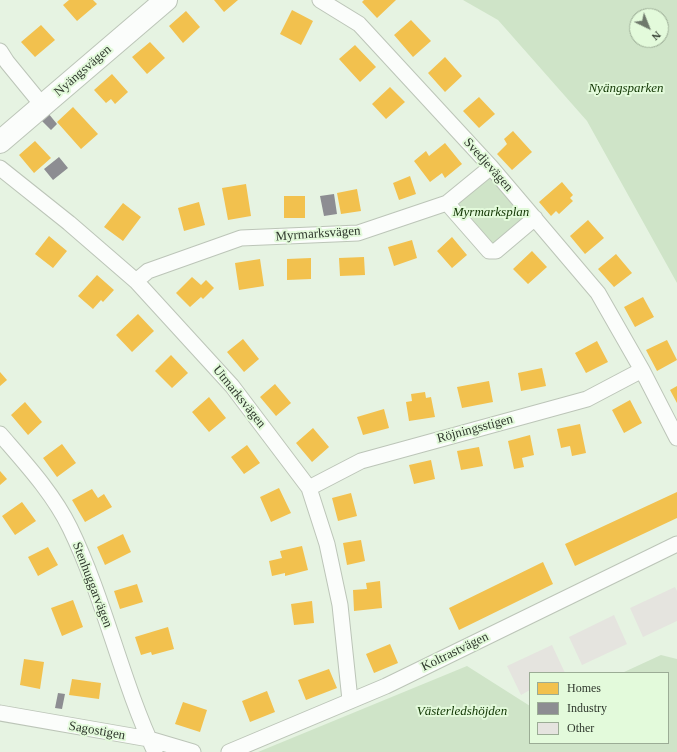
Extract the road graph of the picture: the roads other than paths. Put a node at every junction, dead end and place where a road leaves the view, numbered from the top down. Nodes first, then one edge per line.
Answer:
1 (166, 0) edge
2 (320, 0) edge
3 (0, 51) edge
4 (43, 106) junction
5 (0, 142) edge
6 (491, 167) junction
7 (0, 168) edge
8 (447, 203) junction
9 (535, 218) junction
10 (136, 281) junction
11 (642, 370) junction
12 (0, 434) edge
13 (677, 438) edge
14 (309, 488) junction
15 (677, 544) edge
16 (350, 700) junction
17 (0, 713) edge
18 (152, 746) edge
19 (193, 752) edge
20 (229, 752) edge

1 - 4 street, Nyängsvägen
2 - 6 street, Svedjevägen
3 - 4 street
4 - 5 street, Nyängsvägen
6 - 8 street, Myrmarksvägen
6 - 9 street, Svedjevägen
7 - 10 street, Utmarksvägen
8 - 9 street
8 - 10 street, Myrmarksvägen
9 - 11 street, Svedjevägen
10 - 14 street, Utmarksvägen
11 - 13 street, Svedjevägen
11 - 14 street, Röjningsstigen
12 - 18 street, Stenhuggarvägen
14 - 16 street, Utmarksvägen
15 - 16 street, Koltrastvägen
16 - 20 street, Koltrastvägen
17 - 18 street, Sagostigen
18 - 19 street, Sagostigen

